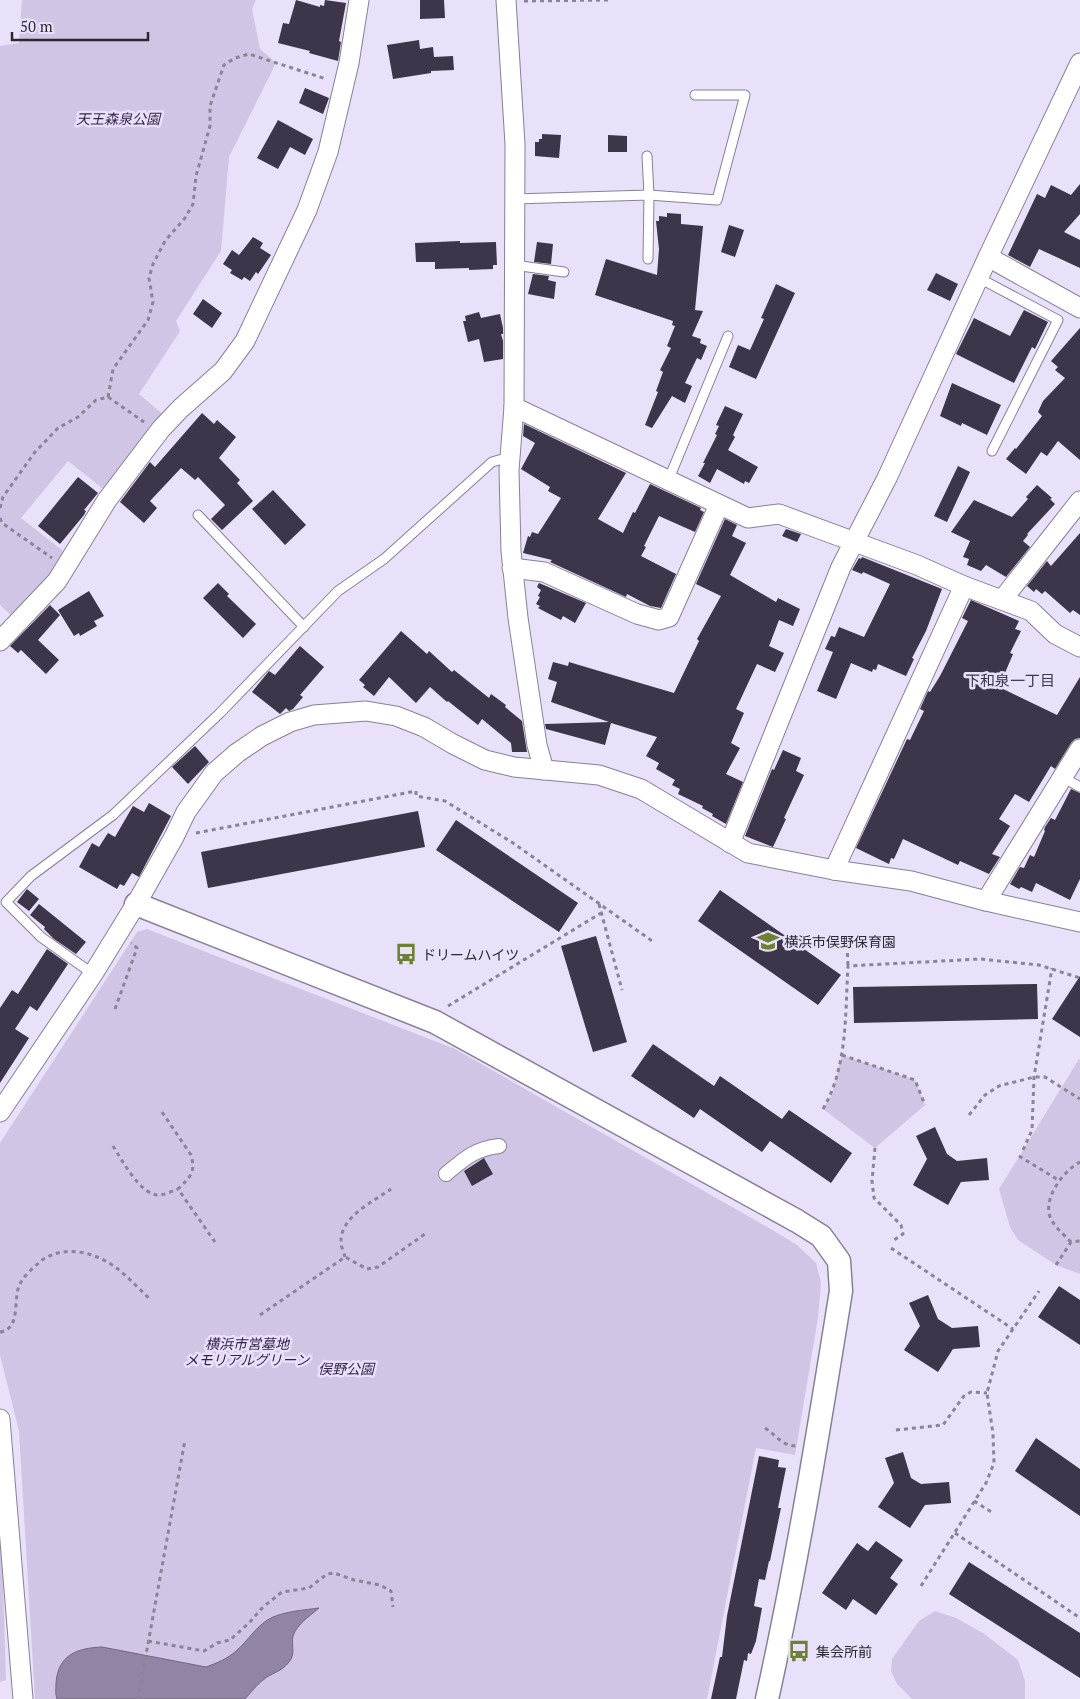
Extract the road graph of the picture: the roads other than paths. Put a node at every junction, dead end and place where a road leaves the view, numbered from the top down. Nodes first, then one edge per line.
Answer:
1 (359, 0) edge
2 (506, 0) edge
3 (1080, 63) edge
4 (1075, 87) edge
5 (695, 94) dead end
6 (647, 156) dead end
7 (649, 195) junction
8 (514, 198) junction
9 (988, 257) junction
10 (648, 259) dead end
11 (514, 264) junction
12 (564, 272) dead end
13 (979, 278) junction
14 (1080, 308) edge
15 (728, 336) dead end
16 (514, 407) junction
17 (992, 451) dead end
18 (509, 458) junction
19 (668, 480) junction
20 (1080, 501) edge
21 (719, 505) junction
22 (198, 515) dead end
23 (853, 542) junction
24 (512, 568) junction
25 (964, 586) junction
26 (1002, 600) junction
27 (304, 627) junction
28 (0, 641) edge
29 (1080, 647) edge
30 (1080, 749) edge
31 (544, 770) junction
32 (1062, 777) junction
33 (1080, 787) edge
34 (730, 843) junction
35 (834, 870) junction
36 (986, 902) junction
37 (136, 904) junction
38 (1080, 922) edge
39 (93, 974) junction
40 (0, 1112) edge
41 (499, 1146) dead end
42 (446, 1174) dead end
43 (0, 1419) edge
44 (23, 1699) edge
45 (767, 1699) edge

1 - 28 street
2 - 8 street
3 - 4 street
4 - 9 street
5 - 7 lane
6 - 7 lane
7 - 8 lane
7 - 10 lane
8 - 11 street
9 - 13 street
9 - 14 street
11 - 12 lane
11 - 16 street
13 - 17 lane
13 - 23 street
15 - 19 lane
16 - 18 street
16 - 19 street
18 - 24 street
18 - 27 lane
19 - 21 street
20 - 26 street
21 - 23 street
21 - 24 street
22 - 27 lane
23 - 25 street
23 - 34 street
24 - 31 street
25 - 26 street
25 - 35 street
26 - 29 street
27 - 39 lane
30 - 32 street
31 - 34 street
31 - 37 street
32 - 33 lane
32 - 36 street
34 - 35 street
35 - 36 street
36 - 38 street
37 - 39 street
37 - 45 street
39 - 40 street
41 - 42 street
43 - 44 street

